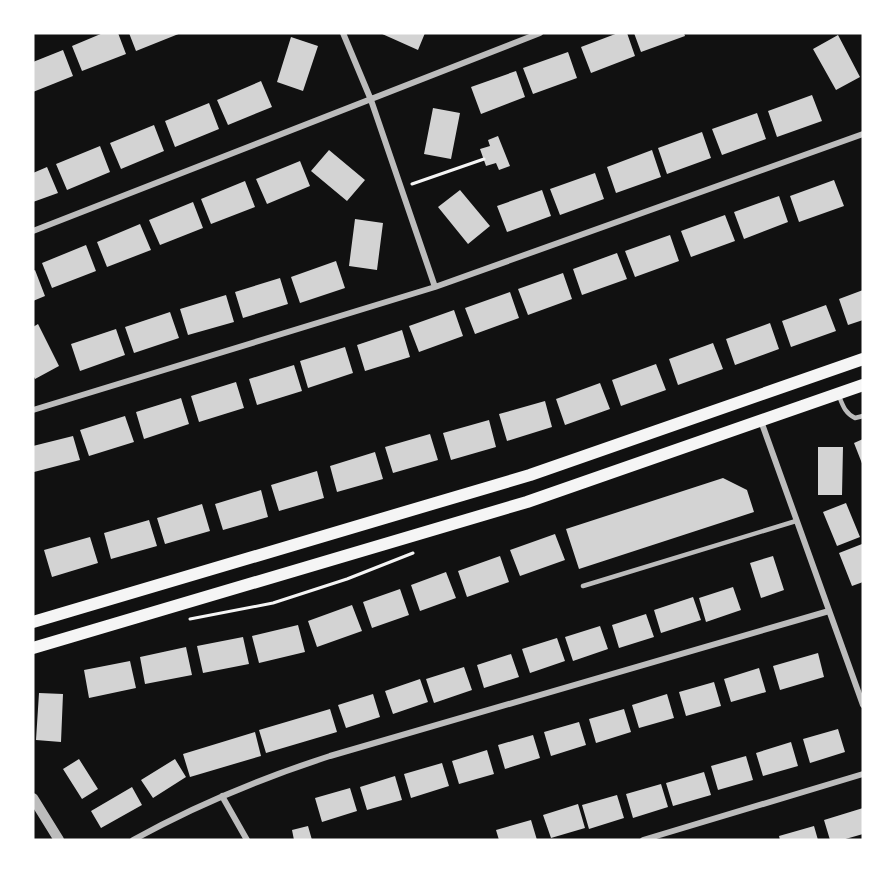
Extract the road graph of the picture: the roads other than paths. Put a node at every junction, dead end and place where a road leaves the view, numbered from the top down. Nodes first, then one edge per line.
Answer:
1 (343, 33) edge
2 (540, 33) edge
3 (371, 100) junction
4 (863, 134) edge
5 (33, 231) edge
6 (435, 287) junction
7 (863, 359) edge
8 (863, 385) edge
9 (838, 393) junction
10 (33, 410) edge
11 (863, 416) edge
12 (761, 421) junction
13 (796, 521) junction
14 (583, 586) dead end
15 (829, 610) junction
16 (33, 622) edge
17 (33, 648) edge
18 (863, 705) edge
19 (863, 774) edge
20 (222, 796) junction
21 (33, 798) edge
22 (58, 840) edge
23 (133, 840) edge
24 (247, 840) edge
25 (643, 840) edge

1 - 3 street
2 - 3 street
3 - 5 street
3 - 6 street
4 - 6 street
6 - 10 street
7 - 16 main road
8 - 9 main road
9 - 11 lane
9 - 12 main road
12 - 13 street
12 - 17 main road
13 - 14 lane
13 - 15 street
15 - 18 street
15 - 20 street
19 - 25 street
20 - 23 street
20 - 24 street
21 - 22 street

